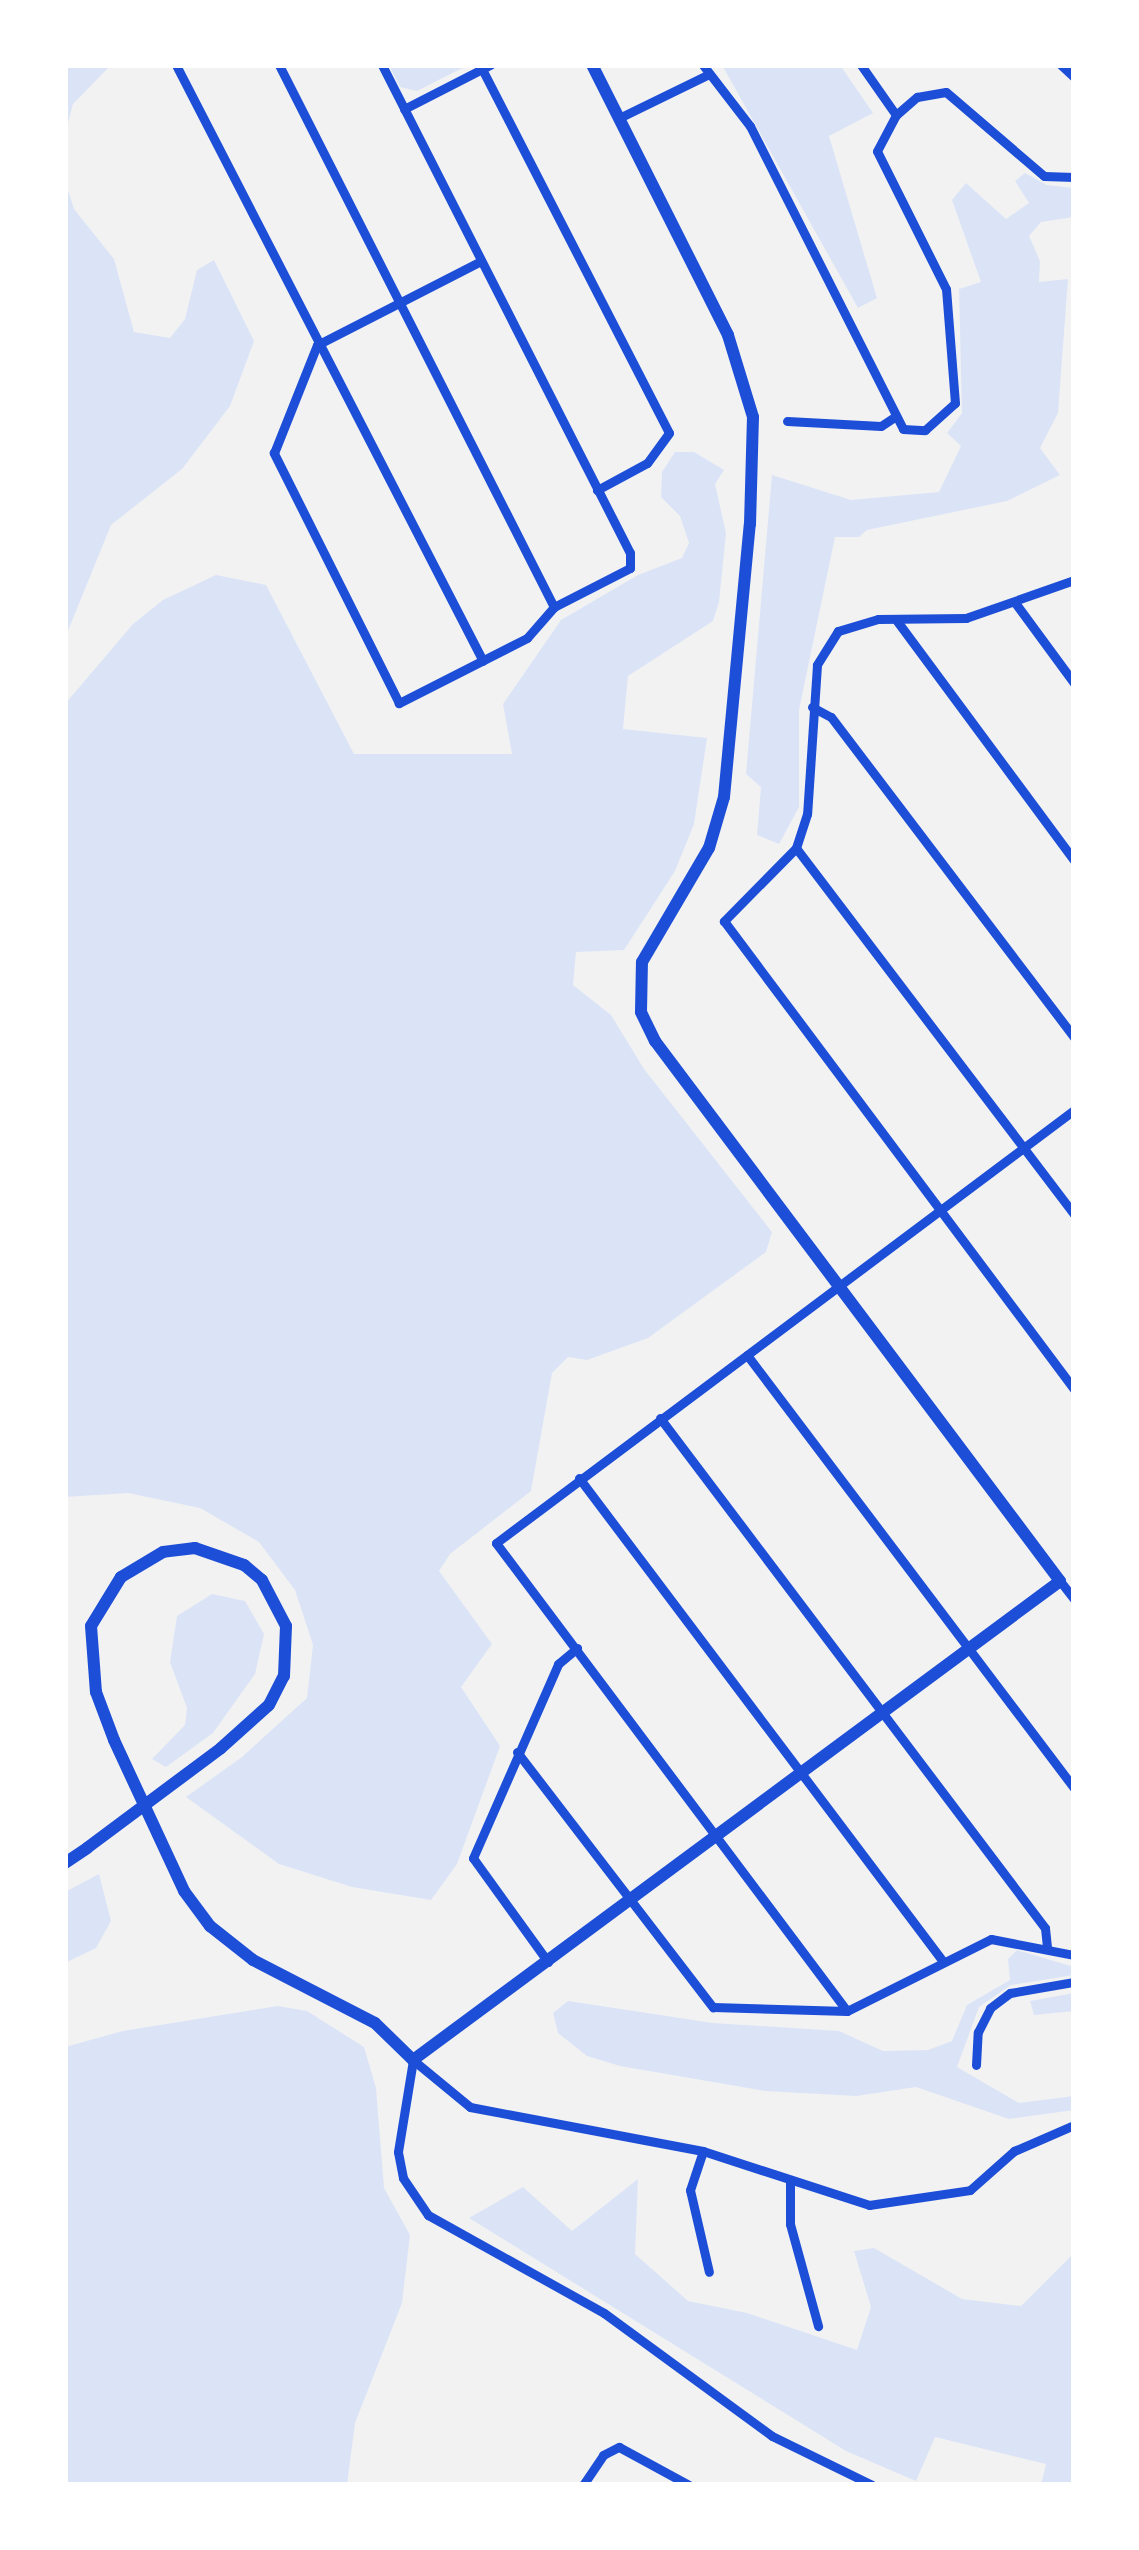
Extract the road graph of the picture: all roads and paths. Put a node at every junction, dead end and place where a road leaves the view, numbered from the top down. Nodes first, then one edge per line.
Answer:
1 (176, 65) edge
2 (279, 65) edge
3 (382, 65) edge
4 (592, 65) edge
5 (862, 65) edge
6 (1061, 65) edge
7 (486, 67) edge
8 (705, 70) edge
9 (1074, 77) edge
10 (404, 109) junction
11 (896, 115) junction
12 (619, 118) junction
13 (1074, 176) edge
14 (478, 262) junction
15 (400, 303) junction
16 (317, 345) junction
17 (892, 418) junction
18 (787, 422) dead end
19 (596, 490) junction
20 (1074, 580) edge
21 (1016, 604) junction
22 (554, 607) junction
23 (896, 621) junction
24 (483, 661) junction
25 (1074, 682) edge
26 (812, 707) junction
27 (796, 848) junction
28 (1074, 860) edge
29 (1074, 1036) edge
30 (1074, 1110) edge
31 (1024, 1147) junction
32 (940, 1209) junction
33 (1074, 1214) edge
34 (838, 1285) junction
35 (746, 1355) junction
36 (1074, 1389) edge
37 (660, 1418) junction
38 (580, 1478) junction
39 (1060, 1581) junction
40 (1074, 1599) edge
41 (577, 1648) junction
42 (970, 1652) junction
43 (885, 1714) junction
44 (517, 1752) junction
45 (803, 1776) junction
46 (1074, 1788) edge
47 (720, 1839) junction
48 (65, 1863) edge
49 (635, 1901) junction
50 (1047, 1948) junction
51 (1074, 1956) edge
52 (942, 1960) junction
53 (550, 1964) junction
54 (1074, 1982) edge
55 (847, 2011) junction
56 (413, 2060) junction
57 (976, 2065) dead end
58 (1074, 2125) edge
59 (703, 2151) junction
60 (790, 2181) junction
61 (709, 2272) dead end
62 (818, 2326) dead end
63 (583, 2485) edge
64 (688, 2485) edge
65 (872, 2485) edge

1 - 16 street
2 - 15 street
3 - 10 street
4 - 12 main road
5 - 11 street
6 - 9 street
7 - 10 street
7 - 19 street
8 - 12 street
8 - 17 street
10 - 14 street
11 - 13 street
11 - 17 street
12 - 34 main road
14 - 15 street
14 - 19 street
15 - 16 street
15 - 22 street
16 - 24 street
16 - 24 street
17 - 18 street
19 - 22 street
20 - 21 street
21 - 23 street
21 - 25 street
22 - 24 street
23 - 26 street
23 - 28 street
26 - 27 street
26 - 29 street
27 - 31 street
27 - 32 street
30 - 31 street
31 - 32 street
31 - 33 street
32 - 34 street
32 - 36 street
34 - 35 street
34 - 39 main road
35 - 37 street
35 - 42 street
37 - 38 street
37 - 43 street
38 - 41 street
38 - 45 street
39 - 40 street
39 - 42 main road
41 - 44 street
41 - 47 street
42 - 43 main road
42 - 46 street
43 - 45 main road
43 - 50 street
44 - 49 street
44 - 53 street
45 - 47 main road
45 - 52 street
47 - 49 main road
47 - 55 street
48 - 56 main road
49 - 53 main road
49 - 55 street
50 - 51 street
50 - 52 street
52 - 55 street
53 - 56 main road
54 - 57 street
56 - 59 street
56 - 65 street
58 - 60 street
59 - 60 street
59 - 61 street
60 - 62 street
63 - 64 street

